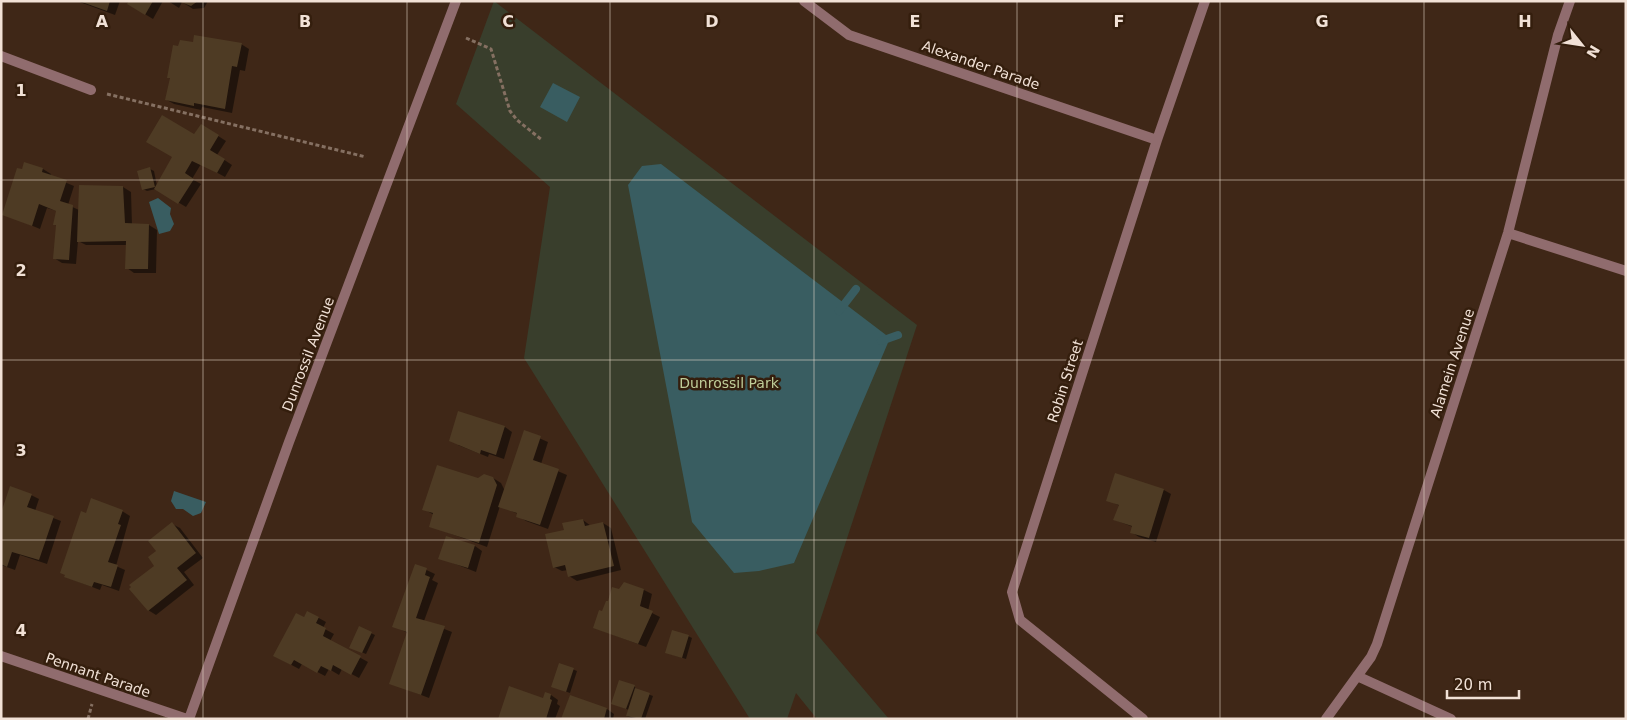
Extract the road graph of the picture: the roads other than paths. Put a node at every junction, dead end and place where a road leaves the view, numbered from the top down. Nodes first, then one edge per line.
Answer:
1 (456, 1) edge
2 (804, 1) edge
3 (1205, 1) edge
4 (1570, 1) edge
5 (818, 6) edge
6 (1, 56) edge
7 (91, 90) road end
8 (1156, 140) junction
9 (1508, 233) junction
10 (1626, 271) edge
11 (1, 656) edge
12 (1357, 676) junction
13 (188, 719) edge
14 (1143, 719) edge
15 (1326, 719) edge
16 (1451, 719) edge

1 - 13 street, Dunrossil Avenue
2 - 5 street, Alexander Parade
3 - 8 street, Robin Street
4 - 9 street, Alamein Avenue
5 - 8 street, Alexander Parade
6 - 7 street
8 - 14 street, Robin Street
9 - 10 street
9 - 12 street, Alamein Avenue
11 - 13 street, Pennant Parade
12 - 15 street, Alamein Avenue
12 - 16 street

